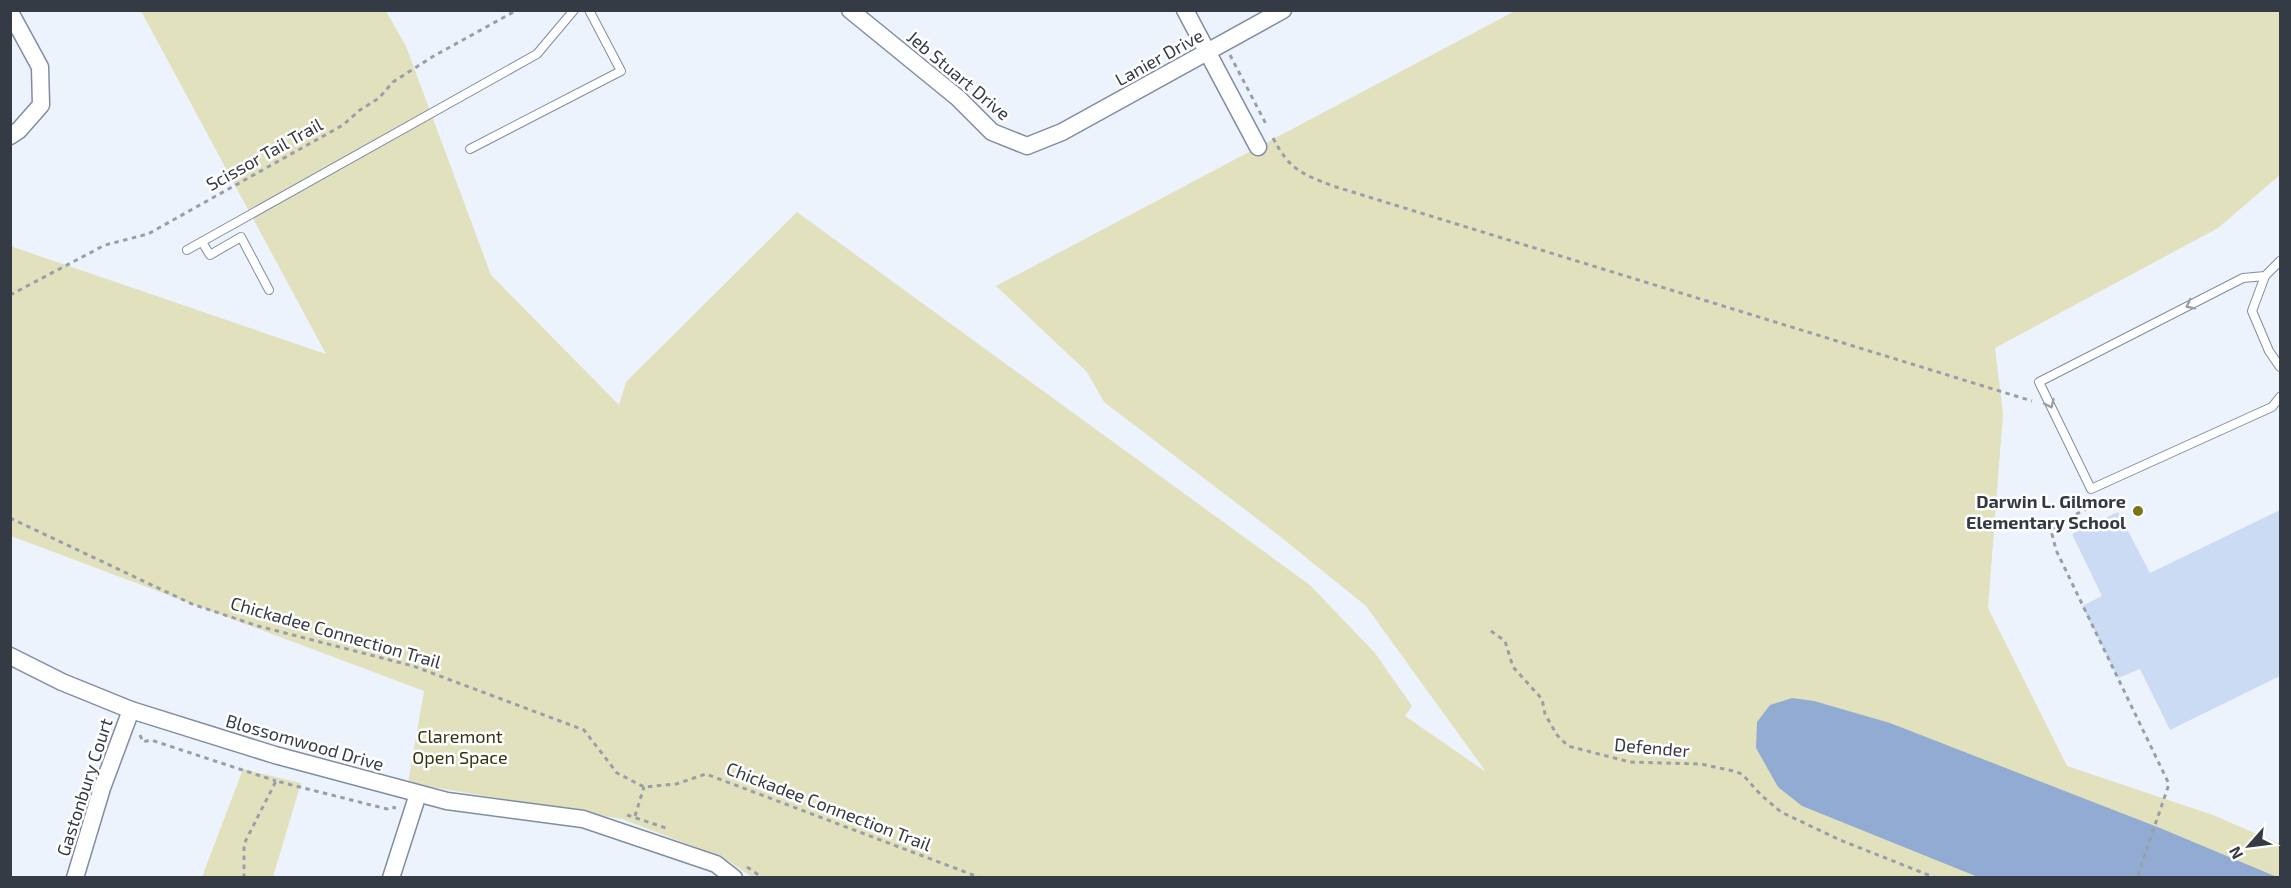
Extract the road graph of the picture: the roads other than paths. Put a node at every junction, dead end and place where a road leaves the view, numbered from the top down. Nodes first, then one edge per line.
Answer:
1 (574, 10) edge
2 (589, 10) edge
3 (850, 10) edge
4 (1185, 10) edge
5 (1283, 10) edge
6 (10, 12) edge
7 (1208, 52) junction
8 (1116, 102) joint
9 (10, 136) edge
10 (1258, 147) dead end
11 (470, 149) dead end
12 (202, 242) junction
13 (187, 250) dead end
14 (2280, 261) edge
15 (2265, 276) junction
16 (269, 290) dead end
17 (2280, 367) edge
18 (2280, 397) edge
19 (10, 656) edge
20 (130, 710) junction
21 (418, 794) junction
22 (75, 878) edge
23 (391, 878) edge
24 (734, 878) edge

1 - 12 lane
2 - 11 lane
3 - 8 street, Jeb Stuart Drive
4 - 7 street
5 - 7 street, Lanier Drive
6 - 9 street
7 - 8 street, Lanier Drive
7 - 10 street
12 - 13 lane
12 - 16 lane
14 - 15 lane
15 - 17 lane
15 -> 18 lane
19 - 20 street, Blossomwood Drive
20 - 21 street, Blossomwood Drive
20 - 22 street, Gastonbury Court
21 - 23 street
21 - 24 street, Blossomwood Drive

